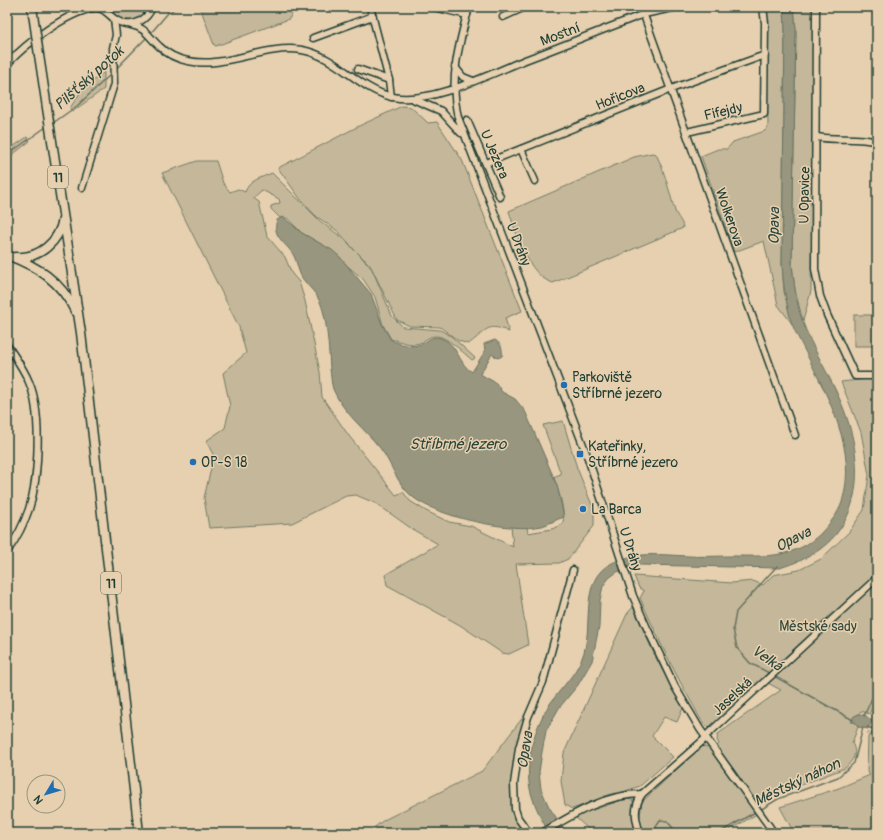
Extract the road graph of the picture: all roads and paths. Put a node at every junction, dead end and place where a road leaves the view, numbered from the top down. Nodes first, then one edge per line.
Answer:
1 (32, 7) edge
2 (107, 7) edge
3 (152, 7) edge
4 (370, 7) edge
5 (434, 7) edge
6 (469, 7) edge
7 (525, 7) edge
8 (641, 7) edge
9 (677, 7) edge
10 (763, 7) edge
11 (816, 7) edge
12 (93, 8) edge
13 (644, 14) junction
14 (467, 15) junction
15 (112, 16) junction
16 (373, 16) junction
17 (147, 17) junction
18 (503, 17) dead end
19 (129, 24) junction
20 (146, 31) junction
21 (116, 35) junction
22 (313, 38) dead end
23 (765, 55) junction
24 (7, 64) edge
25 (455, 67) junction
26 (358, 69) dead end
27 (389, 80) junction
28 (473, 81) junction
29 (454, 88) junction
30 (671, 89) junction
31 (391, 97) junction
32 (414, 99) junction
33 (468, 120) dead end
34 (687, 132) junction
35 (817, 137) junction
36 (465, 139) junction
37 (877, 142) edge
38 (521, 149) junction
39 (486, 163) junction
40 (534, 180) dead end
41 (82, 188) dead end
42 (500, 197) dead end
43 (63, 212) junction
44 (8, 255) edge
45 (81, 333) junction
46 (7, 345) edge
47 (877, 376) edge
48 (795, 435) dead end
49 (7, 552) edge
50 (573, 570) dead end
51 (877, 578) edge
52 (707, 736) junction
53 (642, 794) junction
54 (139, 833) edge
55 (529, 833) edge
56 (542, 833) edge
57 (640, 833) edge
58 (774, 833) edge

1 - 43 main road, 11, bridge
2 - 15 street
3 - 17 street
4 - 16 street
5 - 14 street
6 - 14 street
7 - 18 street
8 - 13 street, Wolkerova
9 - 13 street, Mostní
10 - 23 street
11 - 35 street, U Opavice
12 - 15 street
12 - 24 street
13 - 28 street, Mostní
13 - 30 street, Wolkerova
14 - 25 street
15 - 19 street
15 - 21 street
16 - 22 street
16 - 27 street
17 - 19 street
17 - 20 street
19 - 20 street
19 - 21 street
20 - 31 street, U Dráhy
21 - 41 street
23 - 30 street, Hořicova
23 - 34 street, Fifejdy
25 - 28 street
25 - 29 street
26 - 27 street
27 - 31 street
28 - 29 street, Mostní
29 - 32 street, U Dráhy
29 - 36 street, U Dráhy
30 - 34 street, Wolkerova
30 - 38 street, Hořicova
31 - 32 street, U Dráhy
32 - 36 street, U Dráhy
33 - 39 street, U Jezera
34 - 48 street, Wolkerova
35 - 37 street
35 - 47 street, U Opavice
36 - 52 street, U Dráhy
38 - 39 street, Hořicova
38 - 40 street
39 - 42 street, U Jezera
43 - 44 main road
43 - 45 main road, 11
44 - 45 main road
45 - 54 main road, 11
46 - 49 street
50 - 55 street
51 - 52 street, Jaselská
52 - 53 street, Jaselská
52 - 58 street, U Dráhy
53 - 56 street
53 - 57 street

